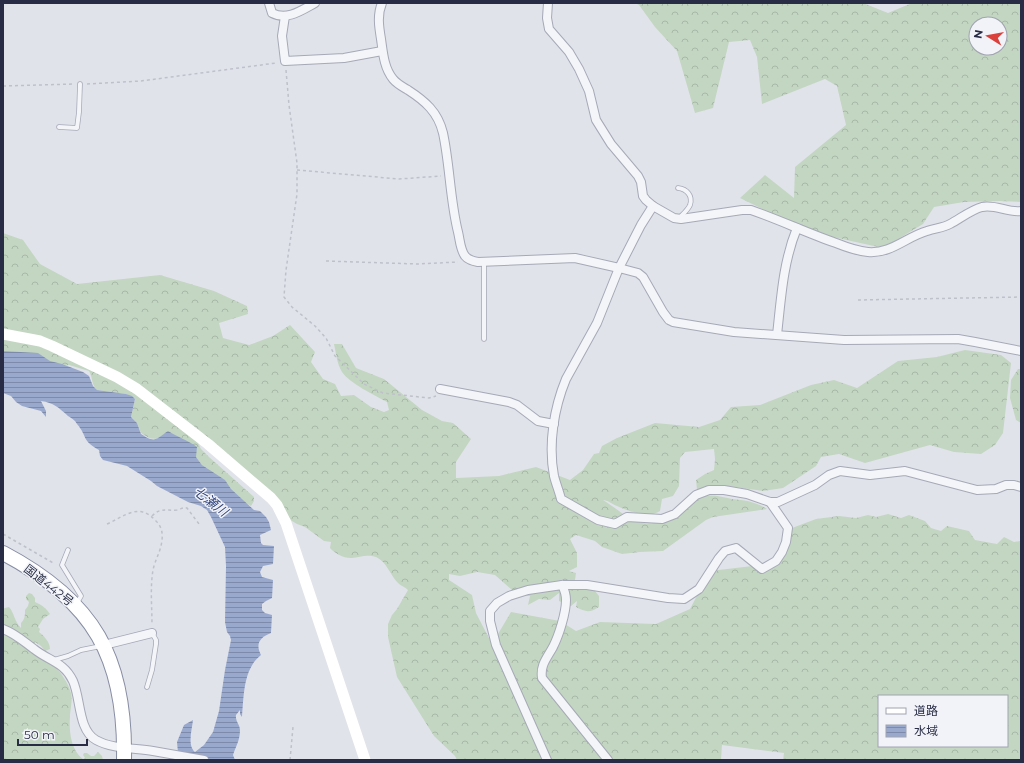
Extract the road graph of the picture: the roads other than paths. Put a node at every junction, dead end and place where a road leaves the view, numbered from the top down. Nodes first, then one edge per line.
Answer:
1 (269, 3) edge
2 (315, 3) edge
3 (382, 3) edge
4 (548, 3) edge
5 (285, 16) junction
6 (382, 51) junction
7 (80, 84) road end
8 (59, 127) dead end
9 (678, 188) dead end
10 (653, 206) junction
11 (1021, 211) edge
12 (678, 219) junction
13 (797, 228) junction
14 (484, 261) junction
15 (619, 268) junction
16 (3, 334) edge
17 (777, 335) junction
18 (484, 339) dead end
19 (1021, 351) edge
20 (440, 390) road end
21 (554, 424) junction
22 (1021, 487) edge
23 (770, 502) junction
24 (68, 550) dead end
25 (3, 553) edge
26 (562, 585) junction
27 (75, 605) junction
28 (3, 629) edge
29 (152, 633) joint
30 (104, 645) junction
31 (54, 660) junction
32 (147, 687) dead end
33 (124, 754) edge
34 (204, 760) edge
35 (365, 760) edge
36 (548, 760) edge
37 (608, 760) edge

1 - 5 street
2 - 5 street
3 - 6 street
4 - 10 street
5 - 6 street
6 - 14 street
7 - 8 lane
9 - 12 lane
10 - 12 street
10 - 15 street
11 - 13 street
12 - 13 street
13 - 17 street
14 - 15 street
14 - 18 lane
15 - 17 street
15 - 21 street
16 - 35 street
17 - 19 street
20 - 21 street
21 - 23 street
22 - 23 street
23 - 26 street
24 - 27 lane
25 - 27 highway, 国道442号
26 - 36 street
26 - 37 street
27 - 30 highway, 国道442号
28 - 31 street
29 - 30 street
29 - 32 lane
30 - 31 lane
30 - 33 highway, 国道442号
31 - 33 street
33 - 34 street

